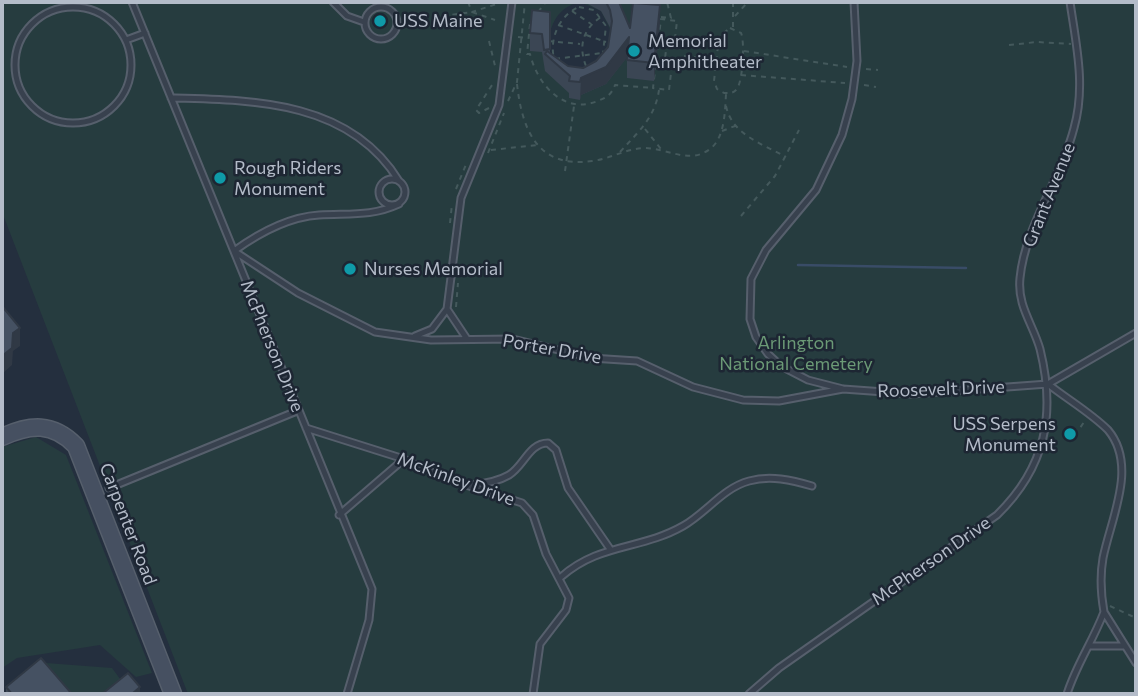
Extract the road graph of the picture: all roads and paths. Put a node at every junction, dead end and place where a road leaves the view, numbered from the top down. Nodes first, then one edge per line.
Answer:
1 (132, 2) edge
2 (334, 2) edge
3 (393, 2) edge
4 (468, 2) edge
5 (503, 2) edge
6 (512, 2) edge
7 (525, 2) edge
8 (546, 2) edge
9 (586, 2) edge
10 (667, 2) edge
11 (733, 2) edge
12 (748, 2) edge
13 (855, 2) edge
14 (1070, 2) edge
15 (586, 7) junction
16 (571, 10) junction
17 (391, 11) junction
18 (472, 12) junction
19 (734, 16) junction
20 (601, 17) junction
21 (660, 17) edge
22 (495, 20) dead end
23 (364, 22) junction
24 (592, 24) junction
25 (557, 25) junction
26 (733, 28) junction
27 (145, 33) junction
28 (585, 33) junction
29 (517, 37) dead end
30 (522, 37) junction
31 (529, 38) junction
32 (126, 40) junction
33 (542, 40) edge
34 (606, 41) junction
35 (552, 42) junction
36 (667, 42) dead end
37 (582, 44) junction
38 (1076, 44) junction
39 (1009, 46) dead end
40 (674, 47) dead end
41 (743, 51) junction
42 (603, 53) junction
43 (582, 56) junction
44 (684, 56) dead end
45 (554, 59) junction
46 (711, 59) dead end
47 (716, 60) junction
48 (742, 63) junction
49 (672, 65) dead end
50 (664, 67) dead end
51 (847, 67) dead end
52 (866, 69) dead end
53 (878, 70) dead end
54 (575, 71) edge
55 (740, 75) junction
56 (564, 76) junction
57 (595, 78) junction
58 (495, 81) dead end
59 (517, 82) junction
60 (845, 83) dead end
61 (864, 85) dead end
62 (876, 87) dead end
63 (653, 88) junction
64 (659, 89) junction
65 (726, 94) junction
66 (171, 98) junction
67 (574, 105) junction
68 (725, 105) junction
69 (491, 107) dead end
70 (735, 126) junction
71 (644, 128) junction
72 (799, 130) dead end
73 (721, 132) junction
74 (538, 145) junction
75 (661, 149) junction
76 (490, 150) junction
77 (619, 152) junction
78 (787, 158) junction
79 (484, 159) dead end
80 (566, 159) junction
81 (565, 171) dead end
82 (399, 181) junction
83 (399, 204) junction
84 (741, 216) dead end
85 (234, 251) junction
86 (458, 281) dead end
87 (456, 307) dead end
88 (447, 309) junction
89 (1136, 333) edge
90 (411, 337) junction
91 (467, 340) junction
92 (1048, 384) junction
93 (843, 389) junction
94 (297, 411) junction
95 (1088, 415) junction
96 (306, 428) junction
97 (1072, 432) dead end
98 (2, 437) edge
99 (404, 459) junction
100 (463, 485) junction
101 (812, 486) dead end
102 (109, 488) dead end
103 (339, 515) junction
104 (610, 548) junction
105 (561, 577) junction
106 (1103, 604) junction
107 (1104, 612) junction
108 (1136, 618) edge
109 (1091, 646) junction
110 (1124, 646) junction
111 (1136, 663) edge
112 (348, 685) junction
113 (173, 694) edge
114 (347, 694) edge
115 (354, 694) edge
116 (533, 694) edge
117 (749, 694) edge
118 (1067, 694) edge

1 - 27 lane, McPherson Drive
2 - 23 lane
3 - 17 lane
4 - 18 path
5 - 18 path
6 - 88 lane
7 - 30 path
8 - 31 path
9 - 15 path
10 - 21 path
11 - 19 path
12 - 19 path
13 - 93 lane, Roosevelt Drive
14 - 38 lane, Grant Avenue
15 - 16 path
15 - 20 path
16 - 24 path
16 - 25 path
17 - 18 path
17 - 23 lane
17 - 23 lane
18 - 22 path
19 - 26 path
20 - 24 path
20 - 34 path
24 - 28 path
25 - 28 path
25 - 35 path
26 - 41 path
26 - 47 path
27 - 32 lane
27 - 66 lane, McPherson Drive
28 - 34 path
28 - 37 path
29 - 30 path
30 - 31 path
30 - 59 path
31 - 67 path
32 - 32 lane
33 - 35 path
34 - 42 path
35 - 37 path
35 - 45 path
36 - 50 path
37 - 43 path
38 - 39 path
38 - 92 lane, Grant Avenue
40 - 63 path
41 - 48 path
41 - 51 path
42 - 43 path
42 - 57 path
43 - 45 path
43 - 57 path
44 - 46 path
45 - 56 path
47 - 48 path
47 - 65 path
48 - 55 path
49 - 64 path
52 - 53 path
54 - 56 path
55 - 60 path
55 - 65 path
56 - 57 path
58 - 69 path
59 - 74 path
59 - 76 path
61 - 62 path
63 - 64 path
63 - 67 path
64 - 71 path
65 - 68 path
66 - 82 lane
66 - 85 lane, McPherson Drive
67 - 80 path
68 - 70 path
68 - 73 path
70 - 73 path
70 - 78 path
71 - 75 path
71 - 77 path
72 - 78 path
73 - 75 path
74 - 76 path
74 - 80 path
75 - 77 path
76 - 79 path
77 - 80 path
78 - 84 path
80 - 81 path
82 - 83 lane
82 - 83 lane
83 - 85 lane
85 - 90 lane, Porter Drive
85 - 94 lane, McPherson Drive
86 - 87 path
88 - 90 lane
88 - 91 lane
89 - 92 lane
90 - 91 lane, Porter Drive
91 - 93 lane, Porter Drive
92 - 93 lane, Roosevelt Drive
92 - 95 lane
92 - 117 lane, McPherson Drive
94 - 96 lane, McPherson Drive
94 - 102 lane
95 - 97 path
95 - 106 lane
96 - 99 lane, McKinley Drive
96 - 103 lane, McPherson Drive
98 - 113 street, Carpenter Road
99 - 100 lane, McKinley Drive
99 - 103 lane
100 - 104 lane
100 - 105 lane, McKinley Drive
101 - 104 lane
103 - 112 lane, McPherson Drive
104 - 105 lane
105 - 116 lane, McKinley Drive
106 - 107 lane
106 - 108 path
107 - 109 lane
107 - 110 lane
109 - 110 lane
109 - 118 lane
110 - 111 lane
112 - 114 lane, McPherson Drive
112 - 115 lane

